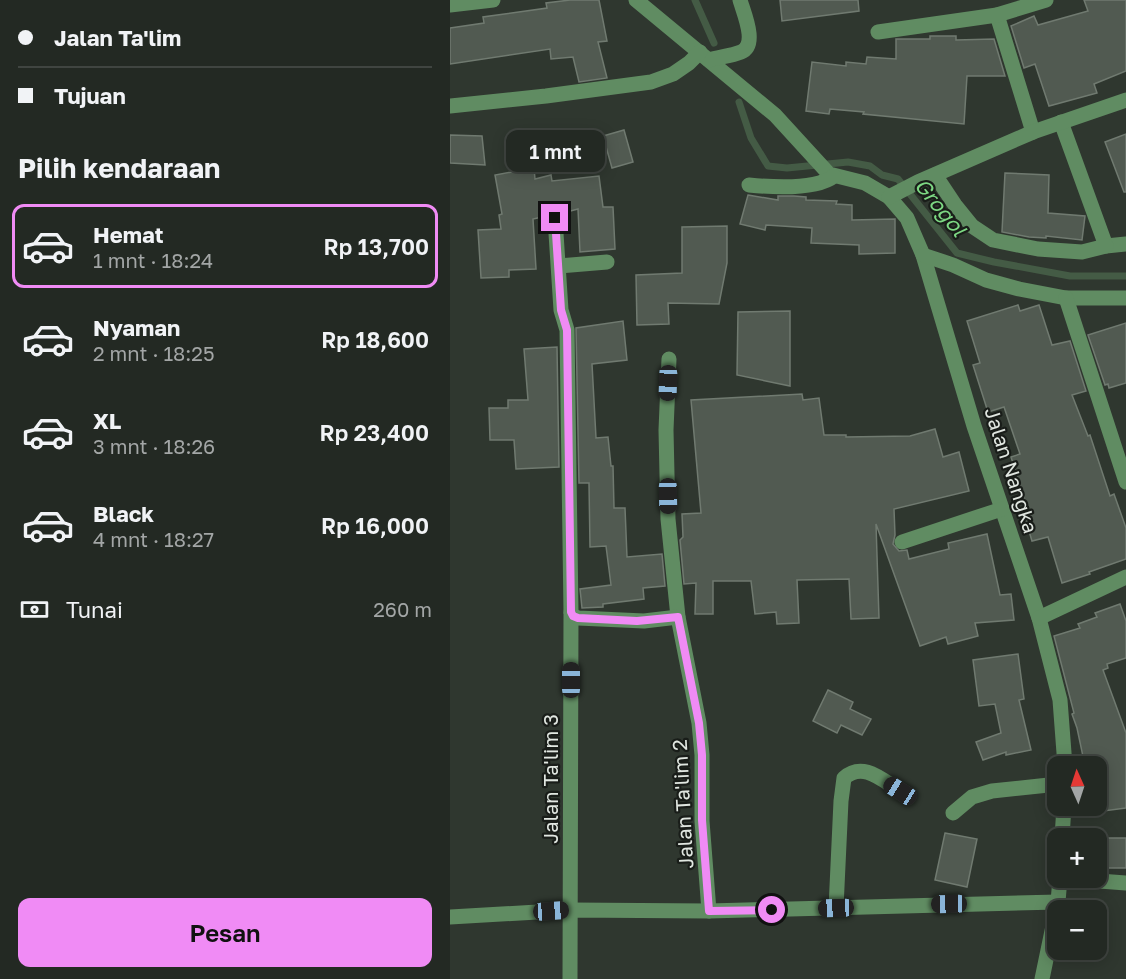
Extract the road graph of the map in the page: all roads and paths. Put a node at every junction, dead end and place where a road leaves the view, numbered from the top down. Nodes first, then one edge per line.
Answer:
1 (493, 0) edge
2 (636, 0) edge
3 (741, 0) edge
4 (1046, 0) edge
5 (450, 5) edge
6 (997, 15) junction
7 (878, 33) dead end
8 (705, 56) junction
9 (1126, 100) edge
10 (450, 106) edge
11 (1061, 122) junction
12 (1033, 132) junction
13 (832, 175) junction
14 (935, 175) junction
15 (748, 185) dead end
16 (894, 194) junction
17 (555, 218) dead end
18 (1126, 244) edge
19 (1106, 246) junction
20 (923, 255) junction
21 (607, 262) dead end
22 (560, 266) junction
23 (1065, 298) junction
24 (1126, 298) edge
25 (669, 359) dead end
26 (1126, 482) edge
27 (1002, 510) junction
28 (902, 542) dead end
29 (1126, 577) edge
30 (571, 612) junction
31 (678, 617) junction
32 (1039, 618) junction
33 (1064, 756) edge
34 (1047, 785) edge
35 (900, 791) dead end
36 (953, 813) dead end
37 (1107, 882) edge
38 (1126, 883) edge
39 (1047, 902) edge
40 (836, 908) junction
41 (571, 909) junction
42 (709, 911) junction
43 (450, 917) edge
44 (1047, 955) edge
45 (570, 979) edge
46 (1042, 979) edge

1 - 5 street
2 - 8 street
3 - 8 street
4 - 6 street
6 - 7 street
6 - 12 street
8 - 10 street
8 - 13 street
9 - 11 street
11 - 12 street
11 - 19 street
12 - 14 street
13 - 15 street
13 - 16 street
14 - 16 street
14 - 19 street
16 - 20 street, Jalan Nangka
17 - 22 street, Jalan Ta'lim 3
18 - 19 street
20 - 23 street
20 - 27 street, Jalan Nangka
21 - 22 street
22 - 30 street, Jalan Ta'lim 3
23 - 24 street
23 - 26 street
25 - 31 street, Jalan Ta'lim 2
27 - 28 street
27 - 32 street, Jalan Nangka
29 - 32 street
30 - 31 street
30 - 41 street, Jalan Ta'lim 3
31 - 42 street, Jalan Ta'lim 2
32 - 33 street, Jalan Nangka
34 - 36 street
35 - 40 street
37 - 38 street
39 - 40 street
40 - 42 street
41 - 42 street
41 - 43 street
41 - 45 street, Jalan Ta'lim 3
44 - 46 street

